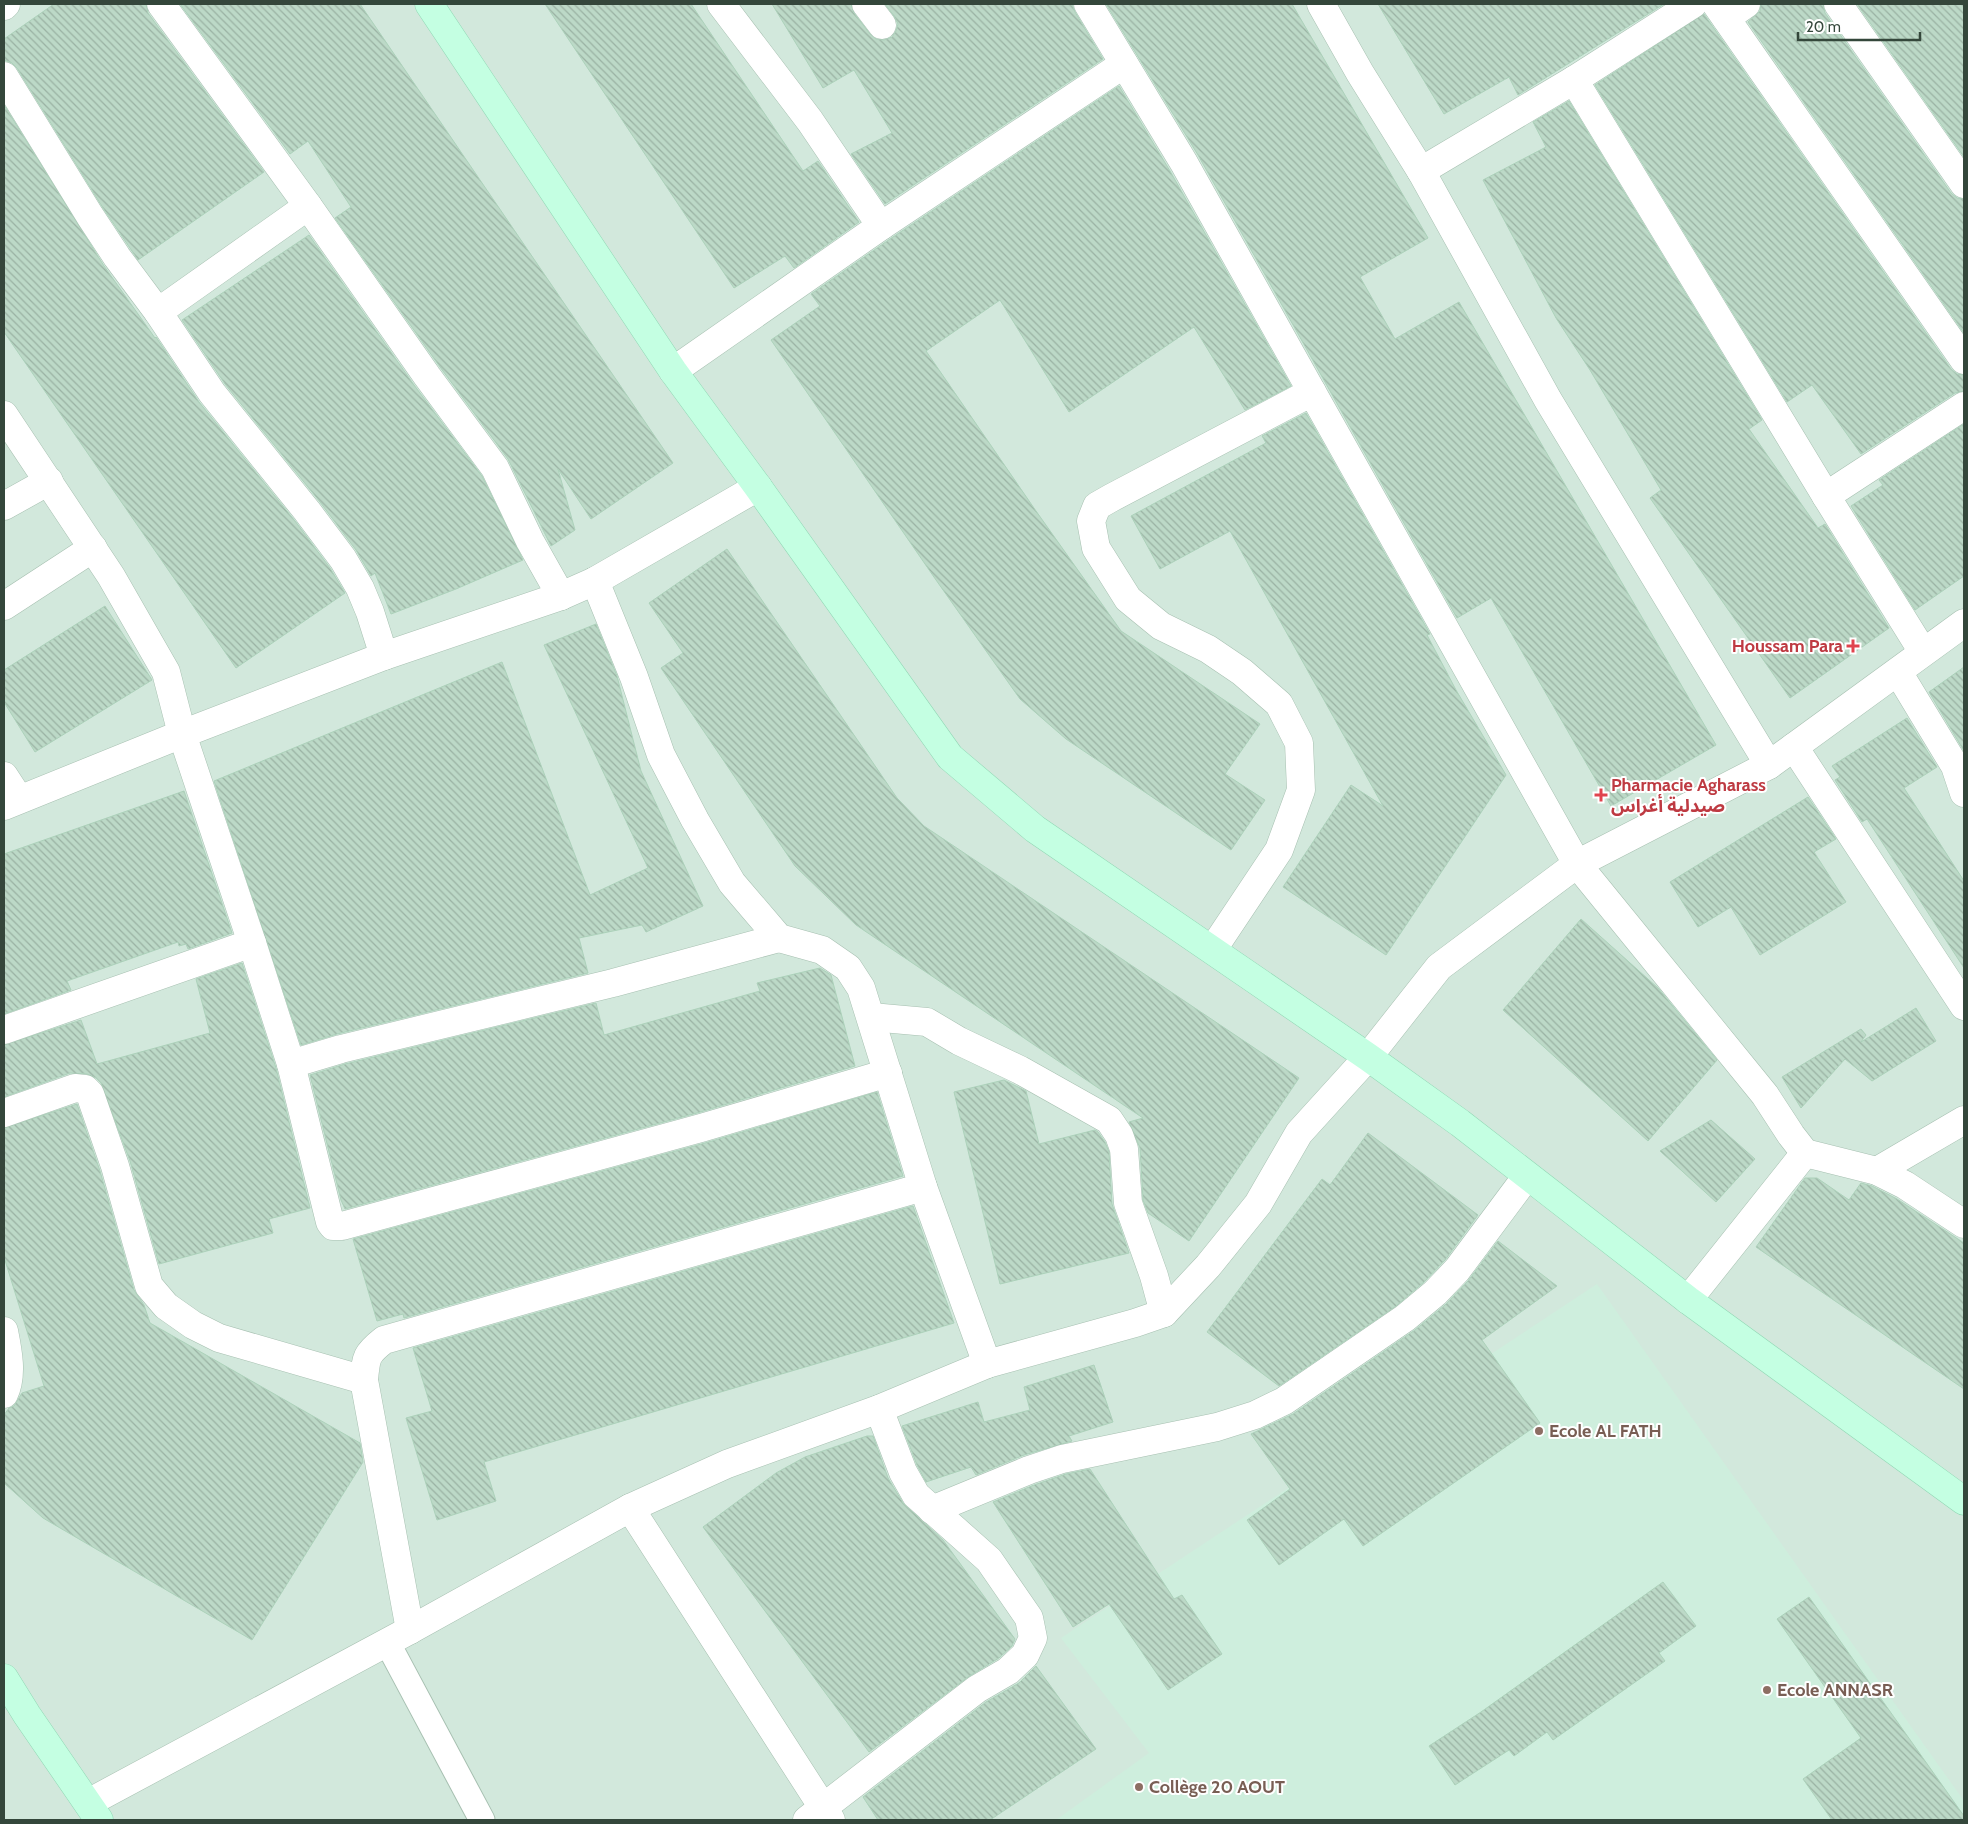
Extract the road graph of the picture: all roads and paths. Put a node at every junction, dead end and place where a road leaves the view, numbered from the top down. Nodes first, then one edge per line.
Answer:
1 (161, 4) edge
2 (429, 4) edge
3 (866, 4) edge
4 (1088, 4) edge
5 (1321, 4) edge
6 (1693, 4) edge
7 (1838, 4) edge
8 (729, 7) edge
9 (1729, 8) edge
10 (882, 25) dead end
11 (1124, 64) junction
12 (4, 76) edge
13 (1574, 80) junction
14 (1421, 171) junction
15 (1964, 184) edge
16 (308, 206) junction
17 (882, 226) junction
18 (158, 312) junction
19 (1964, 360) edge
20 (673, 371) junction
21 (1312, 392) junction
22 (1964, 406) edge
23 (4, 415) edge
24 (49, 481) junction
25 (758, 487) junction
26 (1826, 496) junction
27 (4, 506) edge
28 (93, 548) junction
29 (595, 581) junction
30 (561, 596) junction
31 (4, 606) edge
32 (1964, 623) edge
33 (1923, 652) junction
34 (384, 656) junction
35 (1898, 672) junction
36 (182, 734) junction
37 (1794, 747) junction
38 (1769, 765) junction
39 (4, 776) edge
40 (1964, 793) edge
41 (12, 802) edge
42 (1577, 864) junction
43 (779, 938) junction
44 (252, 943) junction
45 (1212, 949) junction
46 (1964, 1006) edge
47 (871, 1017) junction
48 (4, 1030) edge
49 (1368, 1057) junction
50 (291, 1064) junction
51 (888, 1073) junction
52 (4, 1113) edge
53 (1964, 1120) edge
54 (1805, 1153) junction
55 (1877, 1171) junction
56 (1527, 1176) junction
57 (923, 1187) junction
58 (1964, 1224) edge
59 (1688, 1300) junction
60 (1164, 1313) junction
61 (4, 1331) edge
62 (987, 1364) junction
63 (364, 1380) junction
64 (4, 1394) edge
65 (879, 1409) junction
66 (1964, 1501) edge
67 (630, 1508) junction
68 (932, 1510) junction
69 (398, 1636) junction
70 (4, 1678) edge
71 (94, 1811) edge
72 (821, 1816) edge
73 (482, 1820) edge

1 - 16 street
2 - 20 street
3 - 10 street
4 - 11 street
5 - 14 street
6 - 13 street
7 - 15 street
8 - 17 street
9 - 19 street
11 - 17 street
11 - 21 street
12 - 18 street
13 - 14 street
13 - 26 street
14 - 38 street
16 - 18 street
16 - 30 street
17 - 20 street
18 - 34 street
20 - 25 street
21 - 42 street
21 - 45 street
22 - 26 street
23 - 24 street
24 - 27 street
24 - 28 street
25 - 29 street
25 - 45 street
26 - 33 street
28 - 31 street
28 - 36 street
29 - 30 street
29 - 43 street
30 - 34 street
32 - 33 street
33 - 35 street
34 - 36 street
35 - 37 street
35 - 40 street
36 - 41 street
36 - 44 street
37 - 38 street
37 - 46 street
38 - 42 street
39 - 41 street
42 - 49 street
42 - 54 street
43 - 47 street
43 - 50 street
44 - 48 street
44 - 50 street
45 - 49 street
47 - 51 street
47 - 60 street
49 - 56 street
49 - 60 street
50 - 51 street
51 - 57 street
52 - 63 street
53 - 55 street
54 - 55 street
54 - 59 street
55 - 58 street
56 - 59 street
56 - 68 street
57 - 62 street
57 - 63 street
59 - 66 street
60 - 62 street
61 - 64 street
62 - 65 street
63 - 69 street
65 - 67 street
65 - 68 street
67 - 69 street
67 - 72 street
68 - 72 street
69 - 71 street
69 - 73 lane
70 - 71 street

